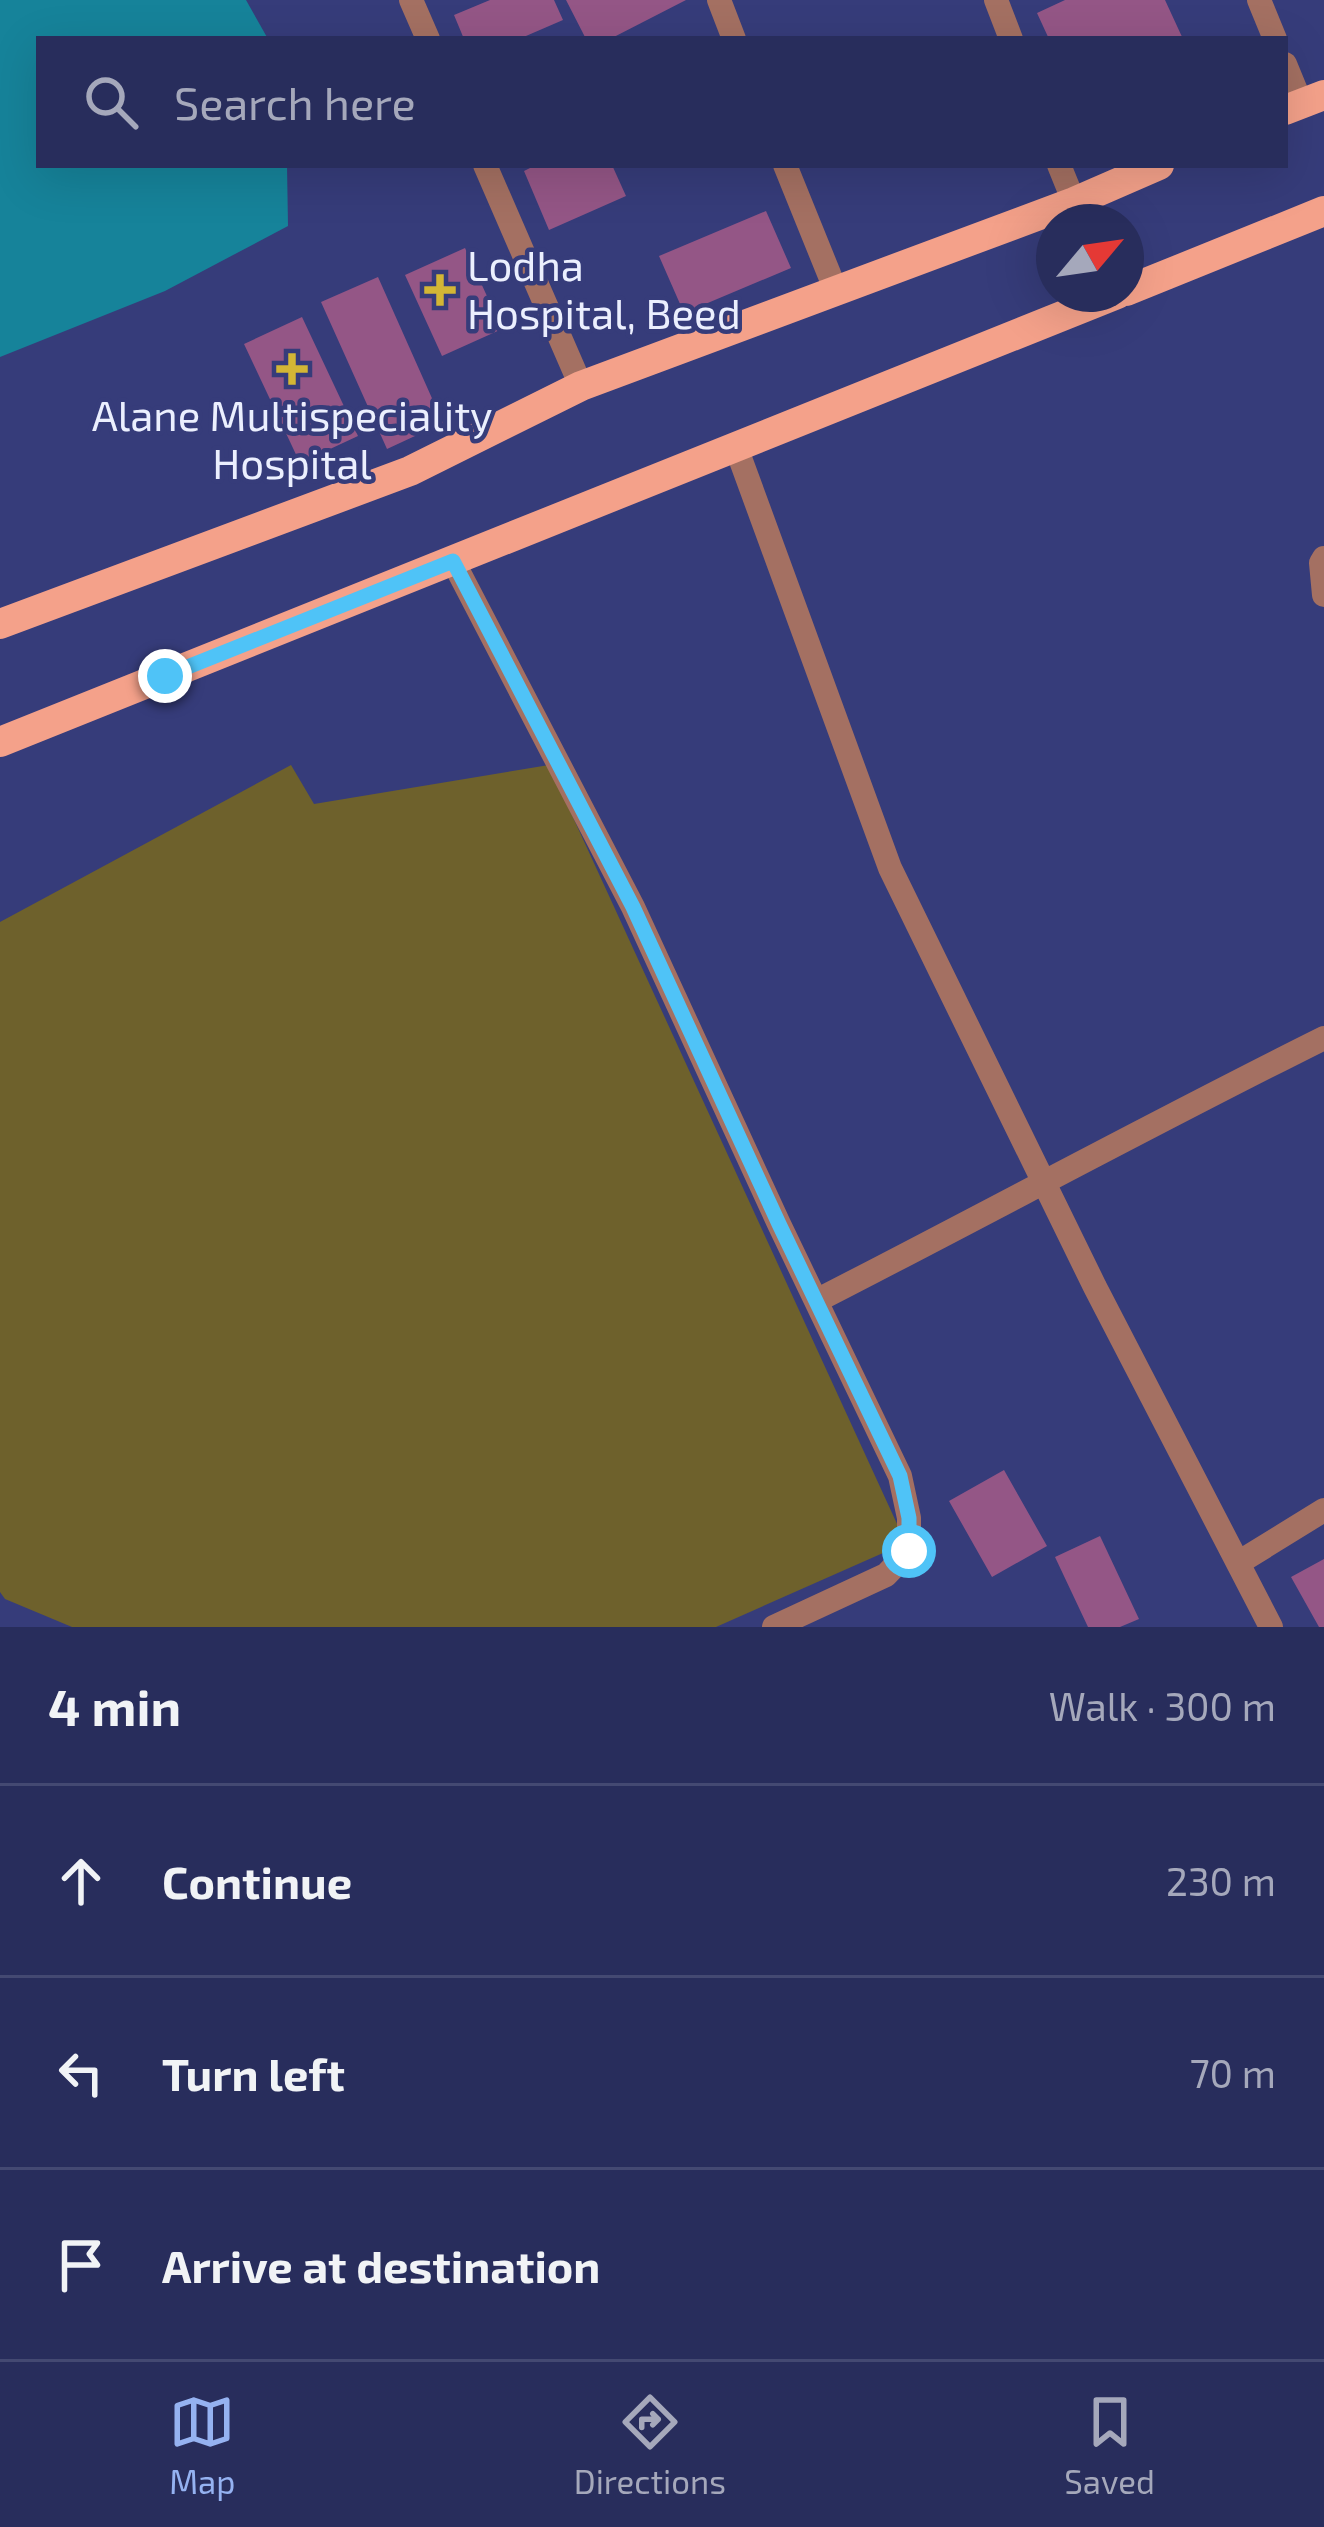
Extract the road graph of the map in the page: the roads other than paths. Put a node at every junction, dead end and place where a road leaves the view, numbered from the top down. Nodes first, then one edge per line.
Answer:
1 (410, 0) edge
2 (718, 0) edge
3 (996, 0) edge
4 (1258, 0) edge
5 (427, 36) edge
6 (733, 36) edge
7 (1010, 36) edge
8 (1274, 36) edge
9 (1288, 70) edge
10 (1303, 103) edge
11 (486, 168) edge
12 (786, 168) edge
13 (1061, 168) edge
14 (1152, 168) edge
15 (1074, 202) junction
16 (1324, 212) edge
17 (1144, 284) edge
18 (836, 291) junction
19 (1073, 312) edge
20 (581, 386) junction
21 (736, 447) junction
22 (1324, 558) edge
23 (453, 561) junction
24 (1324, 595) edge
25 (0, 624) edge
26 (0, 742) edge
27 (1324, 1039) edge
28 (1045, 1184) junction
29 (816, 1300) junction
30 (1324, 1510) edge
31 (1238, 1563) junction
32 (774, 1627) edge
33 (1271, 1627) edge

1 - 5 street
2 - 6 street
3 - 7 street
4 - 8 street
9 - 10 street
11 - 20 street
12 - 18 street
13 - 15 street
14 - 15 main road
15 - 18 main road
16 - 17 main road
18 - 20 main road
19 - 21 main road
20 - 25 main road
21 - 23 main road
21 - 28 street
22 - 24 street
23 - 26 main road
23 - 29 street
27 - 28 street
28 - 29 street
28 - 31 street
29 - 32 street
30 - 31 street
31 - 33 street

